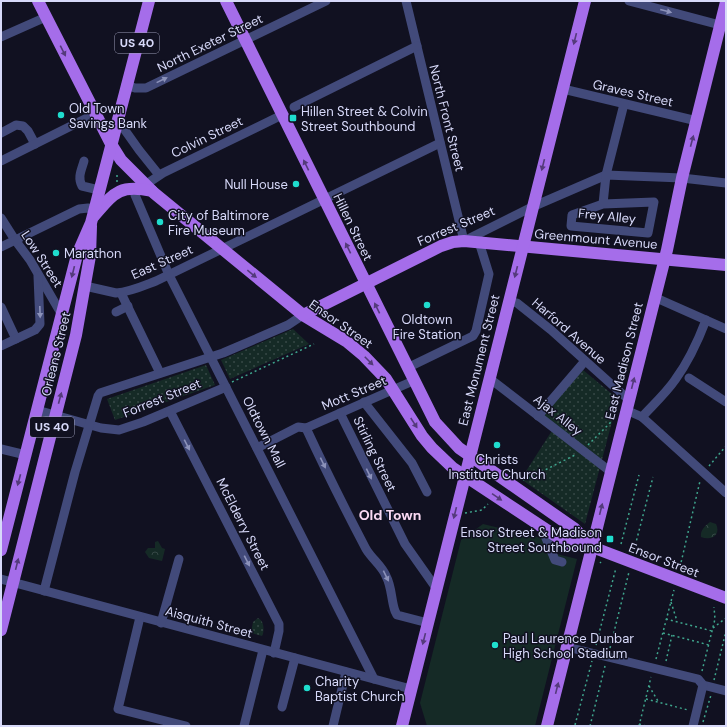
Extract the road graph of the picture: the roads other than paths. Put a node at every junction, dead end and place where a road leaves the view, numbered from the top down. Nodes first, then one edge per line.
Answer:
1 (38, 1) edge
2 (148, 1) edge
3 (226, 1) edge
4 (326, 1) edge
5 (406, 1) edge
6 (585, 1) edge
7 (628, 1) edge
8 (726, 2) edge
9 (46, 17) junction
10 (720, 25) junction
11 (1, 38) edge
12 (245, 40) junction
13 (417, 46) junction
14 (126, 85) junction
15 (562, 89) junction
16 (624, 104) junction
17 (294, 107) dead end
18 (95, 114) junction
19 (282, 115) junction
20 (117, 119) junction
21 (697, 121) junction
22 (1, 133) edge
23 (440, 143) junction
24 (35, 144) junction
25 (111, 144) junction
26 (1, 161) edge
27 (84, 161) dead end
28 (159, 175) junction
29 (606, 175) junction
30 (682, 178) junction
31 (726, 183) edge
32 (148, 188) junction
33 (99, 190) junction
34 (135, 195) dead end
35 (324, 200) junction
36 (603, 204) junction
37 (532, 207) junction
38 (92, 217) junction
39 (1, 218) edge
40 (14, 240) junction
41 (464, 241) junction
42 (479, 242) junction
43 (522, 246) junction
44 (1, 247) edge
45 (222, 249) junction
46 (664, 259) junction
47 (726, 265) edge
48 (38, 273) junction
49 (170, 275) junction
50 (365, 283) junction
51 (85, 286) junction
52 (121, 293) junction
53 (654, 297) junction
54 (508, 301) junction
55 (128, 306) junction
56 (1, 307) edge
57 (116, 312) dead end
58 (62, 315) junction
59 (303, 315) junction
60 (706, 320) junction
61 (726, 329) edge
62 (16, 339) junction
63 (1, 346) edge
64 (210, 357) junction
65 (585, 361) junction
66 (407, 368) junction
67 (160, 373) junction
68 (489, 378) junction
69 (689, 378) dead end
70 (413, 381) junction
71 (226, 386) junction
72 (394, 390) junction
73 (364, 402) junction
74 (726, 402) edge
75 (627, 405) junction
76 (37, 410) junction
77 (170, 411) junction
78 (340, 413) junction
79 (56, 415) junction
80 (538, 416) junction
81 (642, 417) junction
82 (89, 425) junction
83 (306, 428) junction
84 (257, 448) junction
85 (1, 449) edge
86 (26, 455) junction
87 (470, 456) junction
88 (610, 472) junction
89 (465, 475) junction
90 (427, 492) dead end
91 (726, 493) edge
92 (541, 526) junction
93 (592, 547) junction
94 (1, 550) edge
95 (179, 559) dead end
96 (562, 562) dead end
97 (7, 581) edge
98 (436, 588) junction
99 (44, 591) junction
100 (726, 598) edge
101 (140, 617) junction
102 (161, 623) junction
103 (428, 623) junction
104 (1, 630) edge
105 (567, 647) junction
106 (263, 650) junction
107 (274, 653) junction
108 (295, 658) junction
109 (346, 672) junction
110 (374, 679) junction
111 (703, 685) junction
112 (411, 689) junction
113 (726, 691) edge
114 (282, 706) dead end
115 (186, 726) edge
116 (244, 726) edge
117 (333, 726) edge
118 (402, 726) edge
119 (547, 726) edge
120 (693, 726) edge

1 - 9 main road, Ensor Street
2 - 14 main road, Orleans Street / US 40
3 - 12 main road, Hillen Street
4 - 12 street, North Exeter Street
5 - 13 street, North Front Street
6 -> 15 main road, East Monument Street
7 -> 10 street
8 - 10 main road, East Madison Street
9 - 11 street
9 -> 18 main road, Ensor Street
10 - 21 main road, East Madison Street
14 -> 12 street, North Exeter Street
12 - 19 main road, Hillen Street
13 - 17 street
13 - 23 street, North Front Street
14 - 20 main road, Orleans Street / US 40
15 - 16 street, Graves Street
15 -> 37 main road, East Monument Street
16 - 21 street, Graves Street
16 - 29 street, Frey Alley
18 - 24 street
18 - 25 main road, Ensor Street
19 - 28 street, Colvin Street
35 -> 19 main road, Hillen Street
20 - 25 main road, Orleans Street / US 40
20 - 28 street
30 -> 21 main road, East Madison Street
22 - 24 street
23 - 35 street, East Street
23 - 41 street, North Front Street
24 - 26 street
25 - 32 main road, Ensor Street
25 - 33 main road, Orleans Street / US 40
27 - 33 street
28 - 32 street, Colvin Street
29 - 30 street, Forrest Street
29 - 36 street, Frey Alley
29 - 37 street, Forrest Street
30 - 31 street, Forrest Street
30 - 46 main road, East Madison Street
32 - 38 main road
32 - 45 main road, Ensor Street
33 - 38 main road, Orleans Street / US 40
34 - 49 street, Oldtown Mall
35 - 45 street, East Street
50 -> 35 main road, Hillen Street
36 - 36 street, Frey Alley
37 - 41 street, Forrest Street
37 - 43 main road, East Monument Street
38 - 40 street
38 - 51 main road, Orleans Street / US 40
38 -> 58 main road, Orleans Street / US 40
39 - 40 street, Low Street
40 - 44 street
40 - 48 street, Low Street
41 - 42 main road, Greenmount Avenue
41 - 50 main road, Forrest Street
42 - 43 main road, Greenmount Avenue
42 - 66 street
43 - 46 main road, Greenmount Avenue
43 -> 54 main road, East Monument Street
45 - 49 street, East Street
45 -> 59 main road, Ensor Street
46 - 47 main road, Greenmount Avenue
46 - 53 main road, East Madison Street
48 - 58 street, Low Street
48 -> 62 street
49 - 52 street, East Street
49 - 64 street, Oldtown Mall
50 - 59 main road, Forrest Street
66 -> 50 main road, Hillen Street
51 - 52 street, East Street
79 -> 51 main road, Orleans Street / US 40
52 - 55 street
53 - 60 street
75 -> 53 main road, East Madison Street
54 - 65 street, Harford Avenue
54 - 68 main road, East Monument Street
55 - 57 street
55 - 67 street
56 - 62 street
58 - 76 main road, Orleans Street / US 40
59 - 64 street, Forrest Street
59 -> 72 main road, Ensor Street
60 - 61 street
60 - 81 street
62 - 63 street
64 - 67 street, Forrest Street
64 - 71 street, Oldtown Mall
65 - 75 street, Harford Avenue
65 - 80 street
66 - 70 main road, Hillen Street
67 - 82 street, Forrest Street
68 - 80 street, Ajax Alley
68 - 87 main road, East Monument Street
69 - 74 street
70 - 72 street, Mott Street
70 - 87 main road, Hillen Street
71 - 77 street, Forrest Street
71 - 84 street, Oldtown Mall
72 - 73 street, Mott Street
72 -> 89 main road, Ensor Street
73 - 78 street, Mott Street
73 - 90 street
75 - 81 street, Harford Avenue
75 - 88 main road, East Madison Street
76 - 79 street, Forrest Street
76 - 86 main road, Orleans Street / US 40
77 - 82 street, Forrest Street
77 -> 107 street, McElderry Street
78 - 83 street, Mott Street
78 -> 98 street, Stirling Street
79 - 82 street, Forrest Street
97 -> 79 main road, Orleans Street / US 40
80 - 88 street, Ajax Alley
81 - 91 street, Harford Avenue
82 - 99 street
83 - 84 street, Mott Street
83 -> 103 street
84 - 110 street, Oldtown Mall
85 - 86 street
86 -> 94 main road, Orleans Street / US 40
87 - 89 main road, East Monument Street
87 - 93 main road, Ensor Street
93 -> 88 main road, East Madison Street
89 -> 92 main road, Ensor Street
89 -> 98 main road, East Monument Street
92 - 93 main road, Ensor Street
92 - 96 street
93 - 100 main road, Ensor Street
93 - 105 main road, East Madison Street
95 - 102 street
97 - 99 street, Aisquith Street
97 - 104 main road, Orleans Street / US 40
98 - 103 main road, East Monument Street
99 - 101 street, Aisquith Street
101 - 102 street, Aisquith Street
101 - 115 street
102 - 106 street, Aisquith Street
103 -> 112 main road, East Monument Street
105 - 111 street
119 -> 105 main road, East Madison Street
106 - 107 street, Aisquith Street
106 - 116 street
107 - 108 street, Aisquith Street
108 - 109 street, Aisquith Street
108 - 114 street
109 - 110 street, Aisquith Street
109 - 117 street
110 - 112 street, Aisquith Street
111 - 113 street
111 - 120 street
112 - 118 main road, East Monument Street

